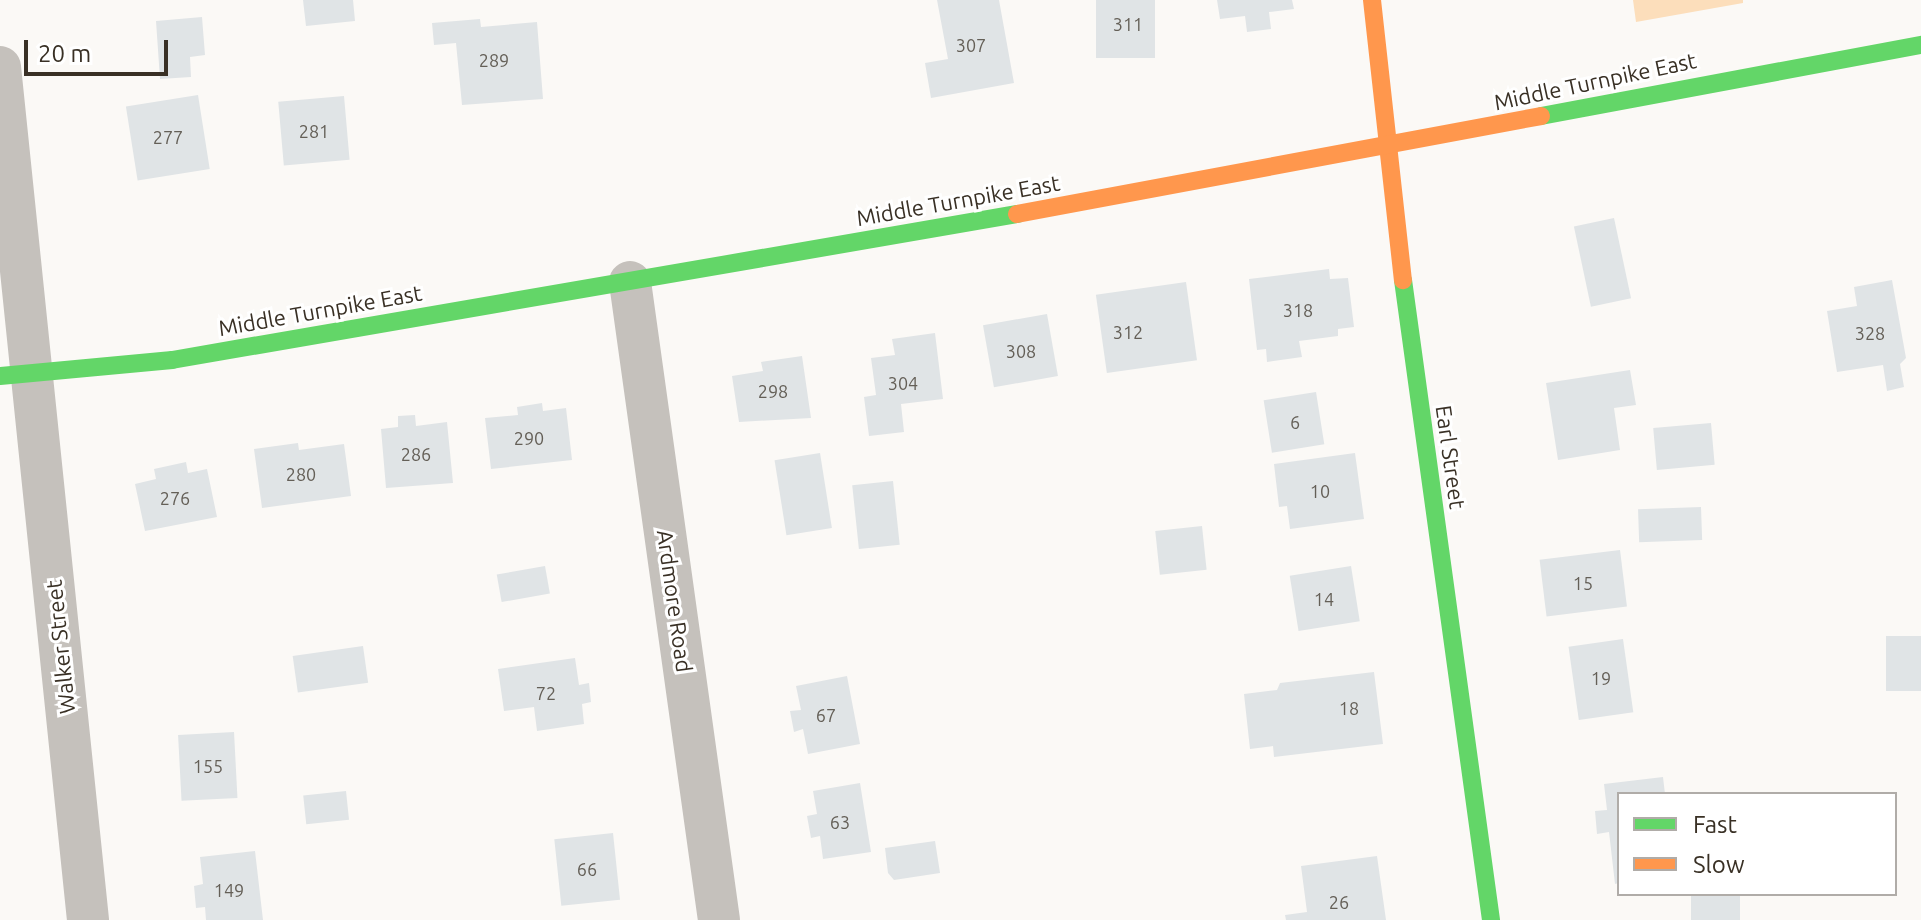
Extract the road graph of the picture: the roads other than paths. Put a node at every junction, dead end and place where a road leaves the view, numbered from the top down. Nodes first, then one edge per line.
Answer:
1 (1372, 0) edge
2 (1921, 45) edge
3 (0, 67) edge
4 (1386, 148) junction
5 (630, 282) junction
6 (16, 375) edge
7 (88, 920) edge
8 (719, 920) edge
9 (1491, 920) edge

1 - 4 main road, Earl Street
2 - 4 main road, Middle Turnpike East
3 - 6 street, Walker Street
4 - 5 main road, Middle Turnpike East
4 - 9 main road, Earl Street
5 - 6 main road, Middle Turnpike East
5 - 8 street, Ardmore Road
6 - 7 street, Walker Street

